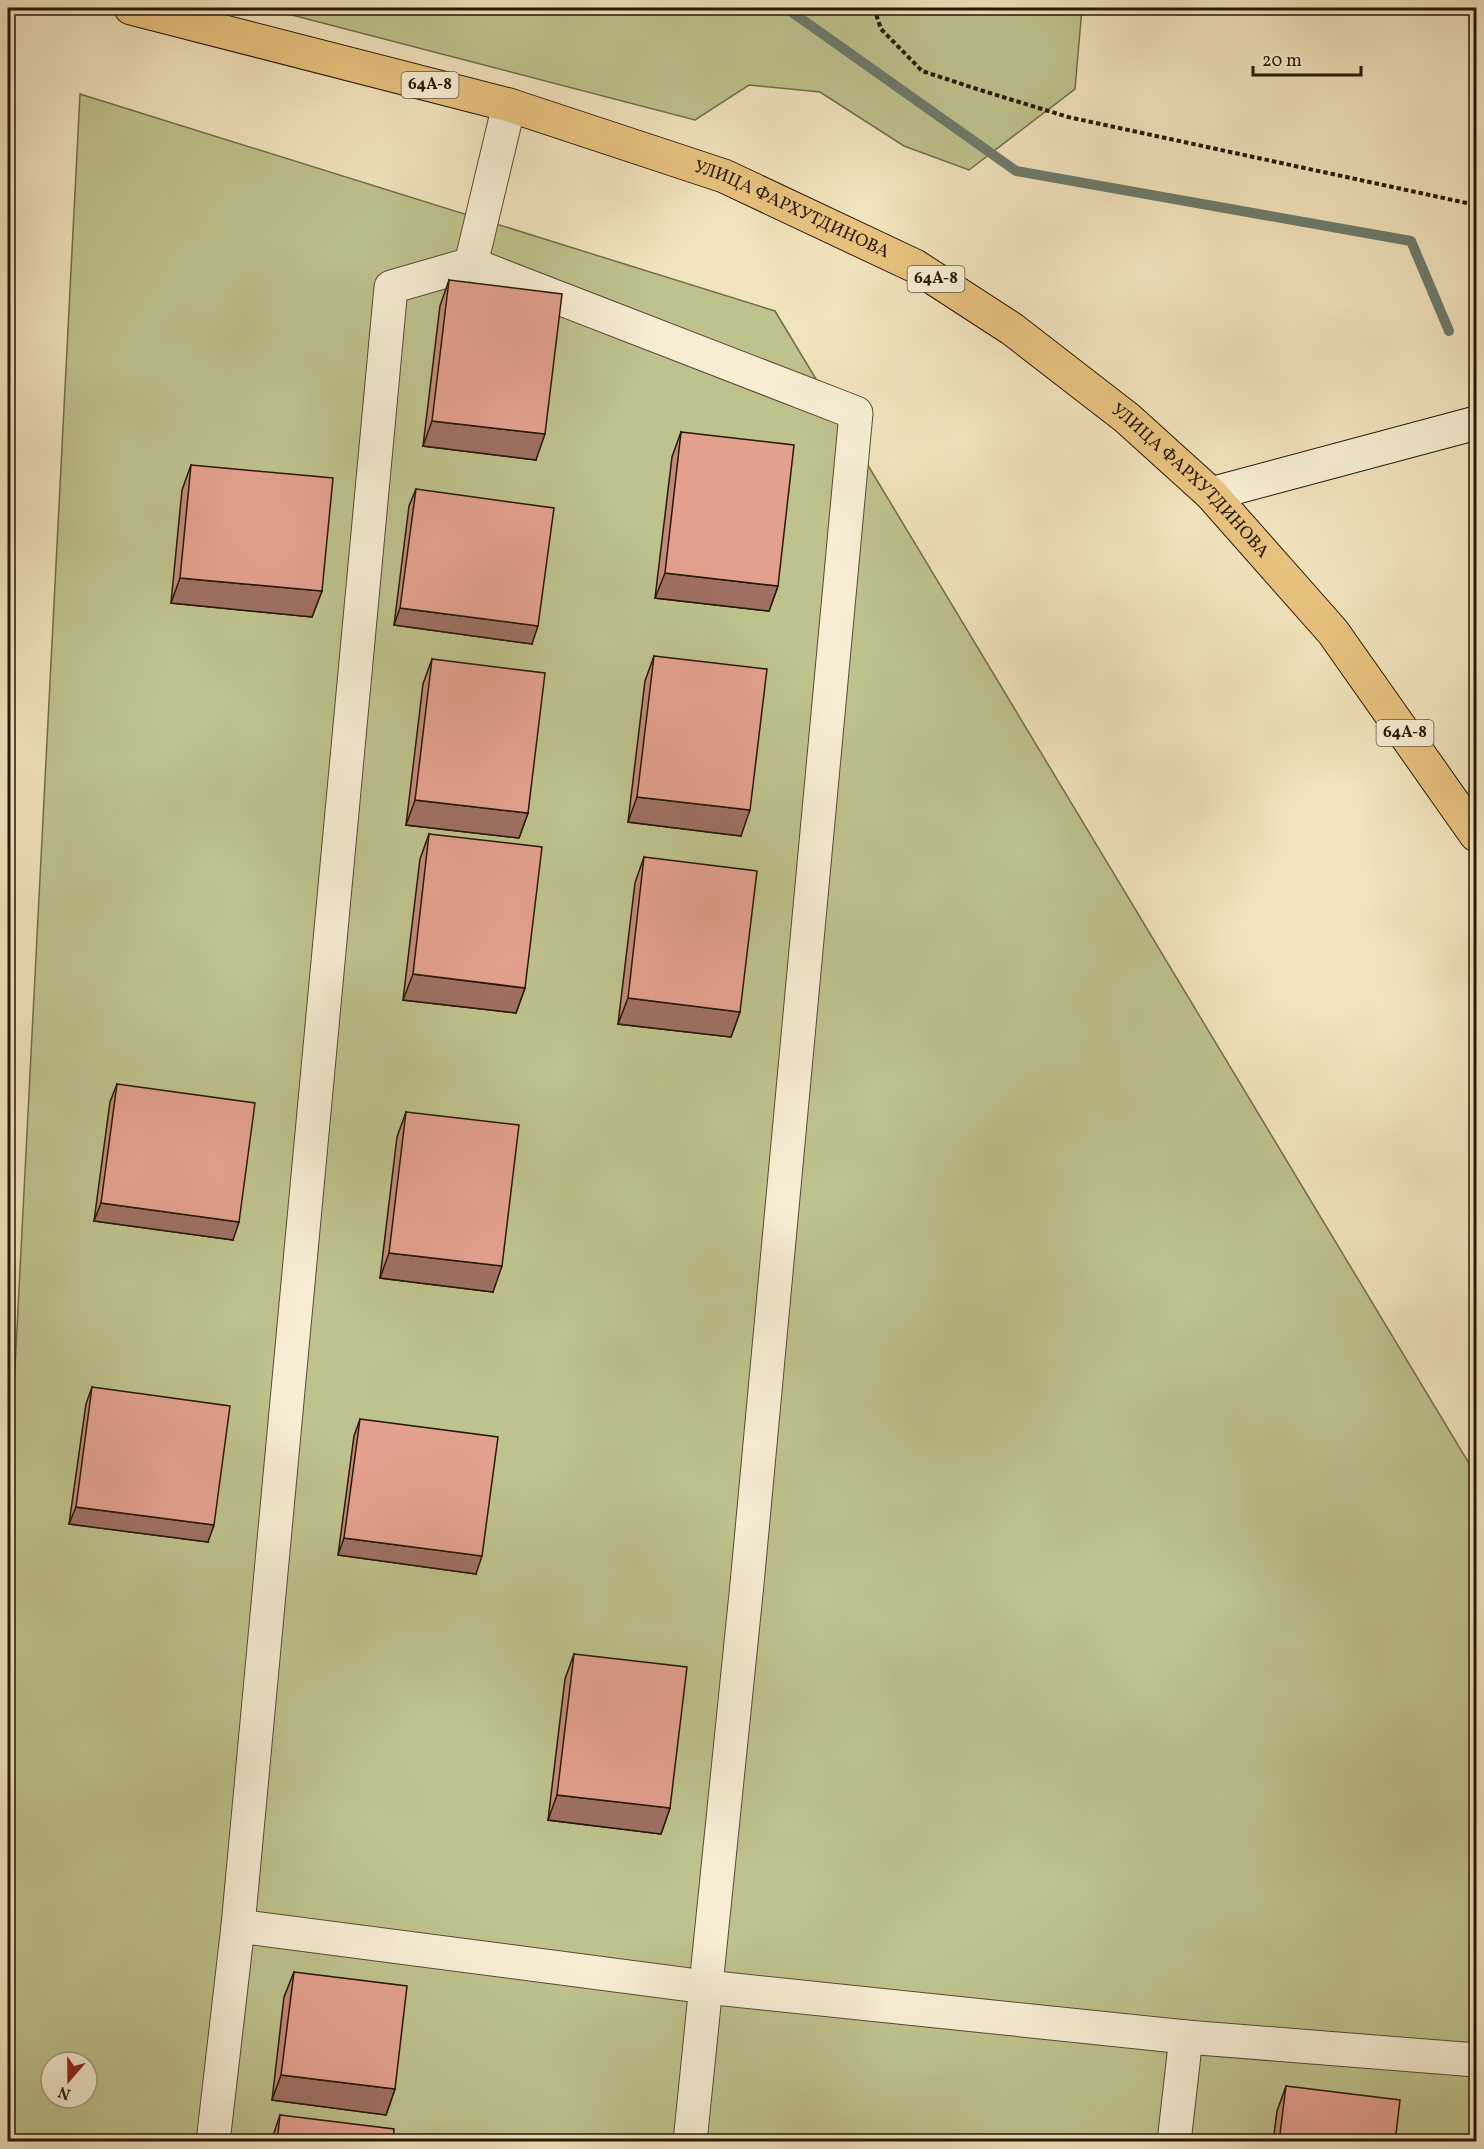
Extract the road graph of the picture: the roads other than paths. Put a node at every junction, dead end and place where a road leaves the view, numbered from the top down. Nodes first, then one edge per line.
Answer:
1 (132, 8) edge
2 (509, 105) junction
3 (471, 264) junction
4 (1476, 423) edge
5 (1211, 494) junction
6 (1476, 835) edge
7 (238, 1926) junction
8 (706, 1987) junction
9 (1186, 2037) junction
10 (1476, 2060) edge
11 (213, 2142) edge
12 (690, 2142) edge
13 (1174, 2142) edge

1 - 2 main road, УЛИЦА ФАРХУТДИНОВА / 64А-8
2 - 3 street
2 - 5 main road, УЛИЦА ФАРХУТДИНОВА / 64А-8
3 - 7 street
3 - 8 street
4 - 5 street
5 - 6 main road, УЛИЦА ФАРХУТДИНОВА / 64А-8
7 - 8 street
7 - 11 street
8 - 9 street
8 - 12 street
9 - 10 street
9 - 13 street

